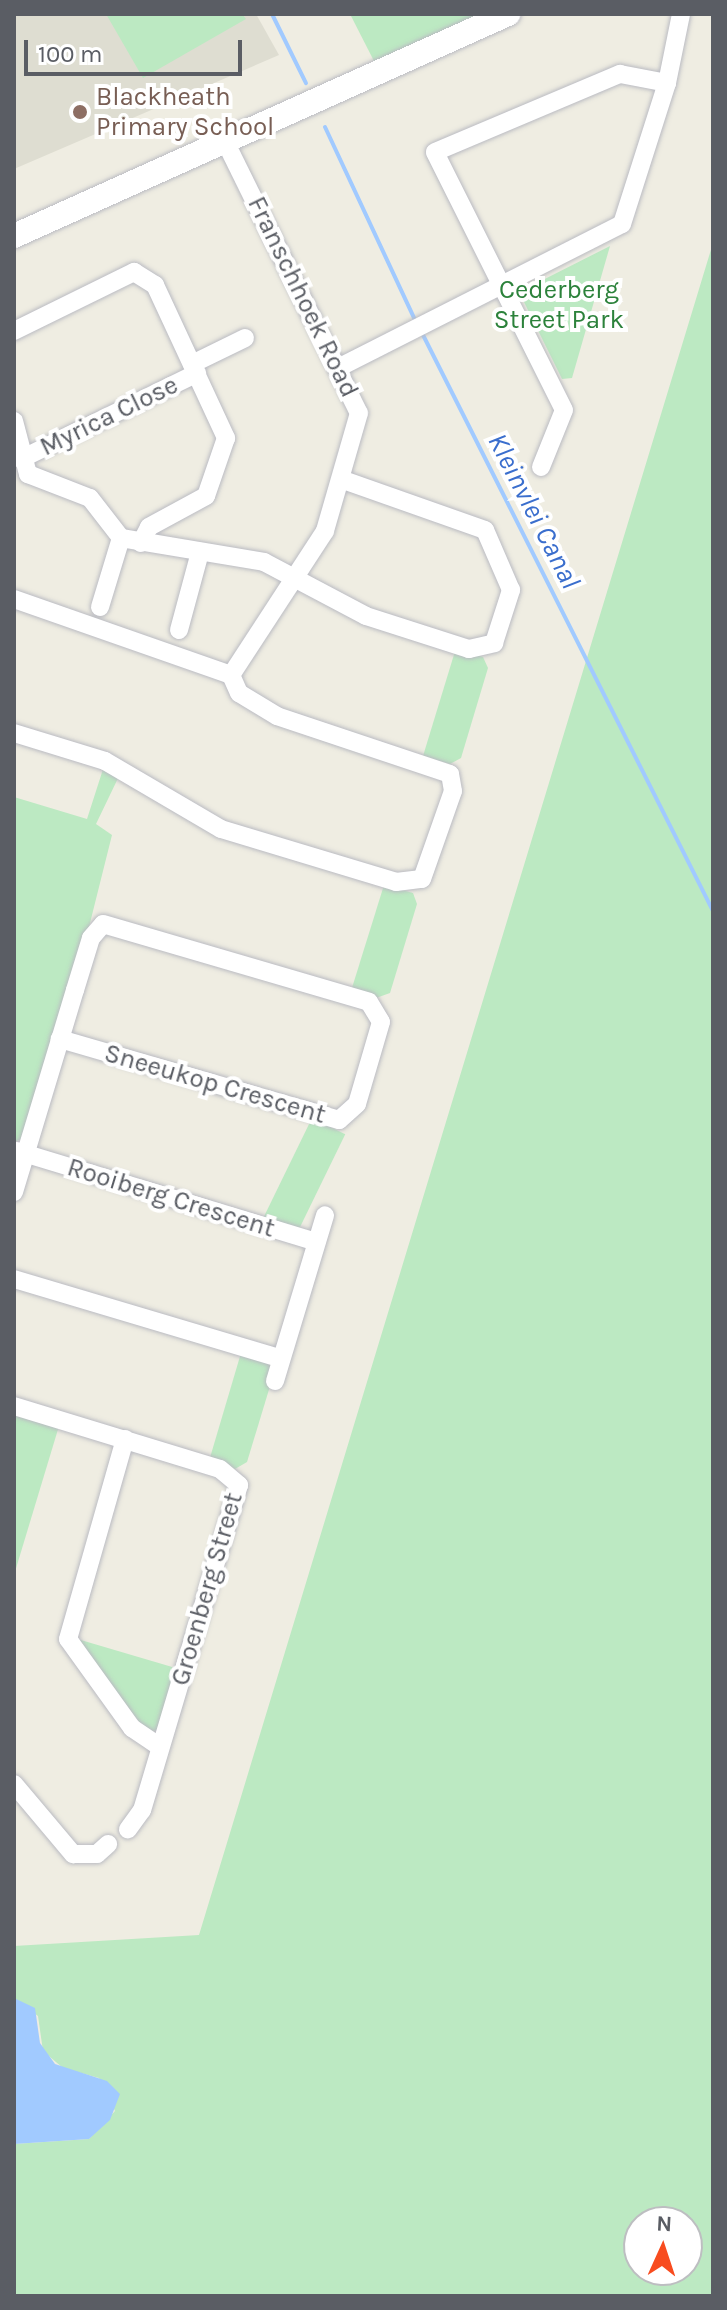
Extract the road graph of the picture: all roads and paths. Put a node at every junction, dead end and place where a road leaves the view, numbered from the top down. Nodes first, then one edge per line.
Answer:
1 (508, 14) edge
2 (681, 14) edge
3 (667, 83) junction
4 (225, 141) junction
5 (435, 152) junction
6 (417, 159) dead end
7 (14, 236) edge
8 (502, 284) junction
9 (14, 331) edge
10 (245, 338) dead end
11 (340, 367) junction
12 (194, 368) junction
13 (14, 421) edge
14 (21, 459) junction
15 (541, 467) dead end
16 (343, 480) junction
17 (121, 538) junction
18 (141, 543) junction
19 (200, 552) junction
20 (297, 577) junction
21 (14, 599) edge
22 (100, 607) dead end
23 (179, 630) dead end
24 (231, 675) junction
25 (14, 733) edge
26 (60, 1039) junction
27 (20, 1152) edge
28 (14, 1192) edge
29 (325, 1215) dead end
30 (316, 1242) junction
31 (14, 1279) edge
32 (279, 1358) junction
33 (275, 1381) dead end
34 (14, 1406) edge
35 (125, 1439) junction
36 (160, 1747) junction
37 (14, 1784) edge
38 (20, 1802) edge
39 (128, 1829) dead end
40 (108, 1844) dead end

1 - 4 street
2 - 3 street
3 - 5 street
3 - 8 street
4 - 7 street
4 - 11 street, Franschhoek Road
5 - 6 street
5 - 8 street
8 - 11 street
8 - 15 street
9 - 12 street
10 - 12 street, Myrica Close
11 - 16 street, Franschhoek Road
12 - 14 street, Myrica Close
12 - 18 street
13 - 14 street
14 - 17 street
16 - 20 street, Franschhoek Road
16 - 20 street
17 - 18 street
17 - 22 street
18 - 19 street
19 - 20 street
19 - 23 street
20 - 24 street, Franschhoek Road
21 - 24 street
24 - 25 street
26 - 26 street, Sneeukop Crescent
26 - 27 street
27 - 28 street
27 - 30 street, Rooiberg Crescent
29 - 30 street
30 - 32 street
31 - 32 street
32 - 33 street
34 - 35 street, Groenberg Street
35 - 36 street
35 - 36 street, Groenberg Street
36 - 39 street, Groenberg Street
37 - 38 street
38 - 40 street

